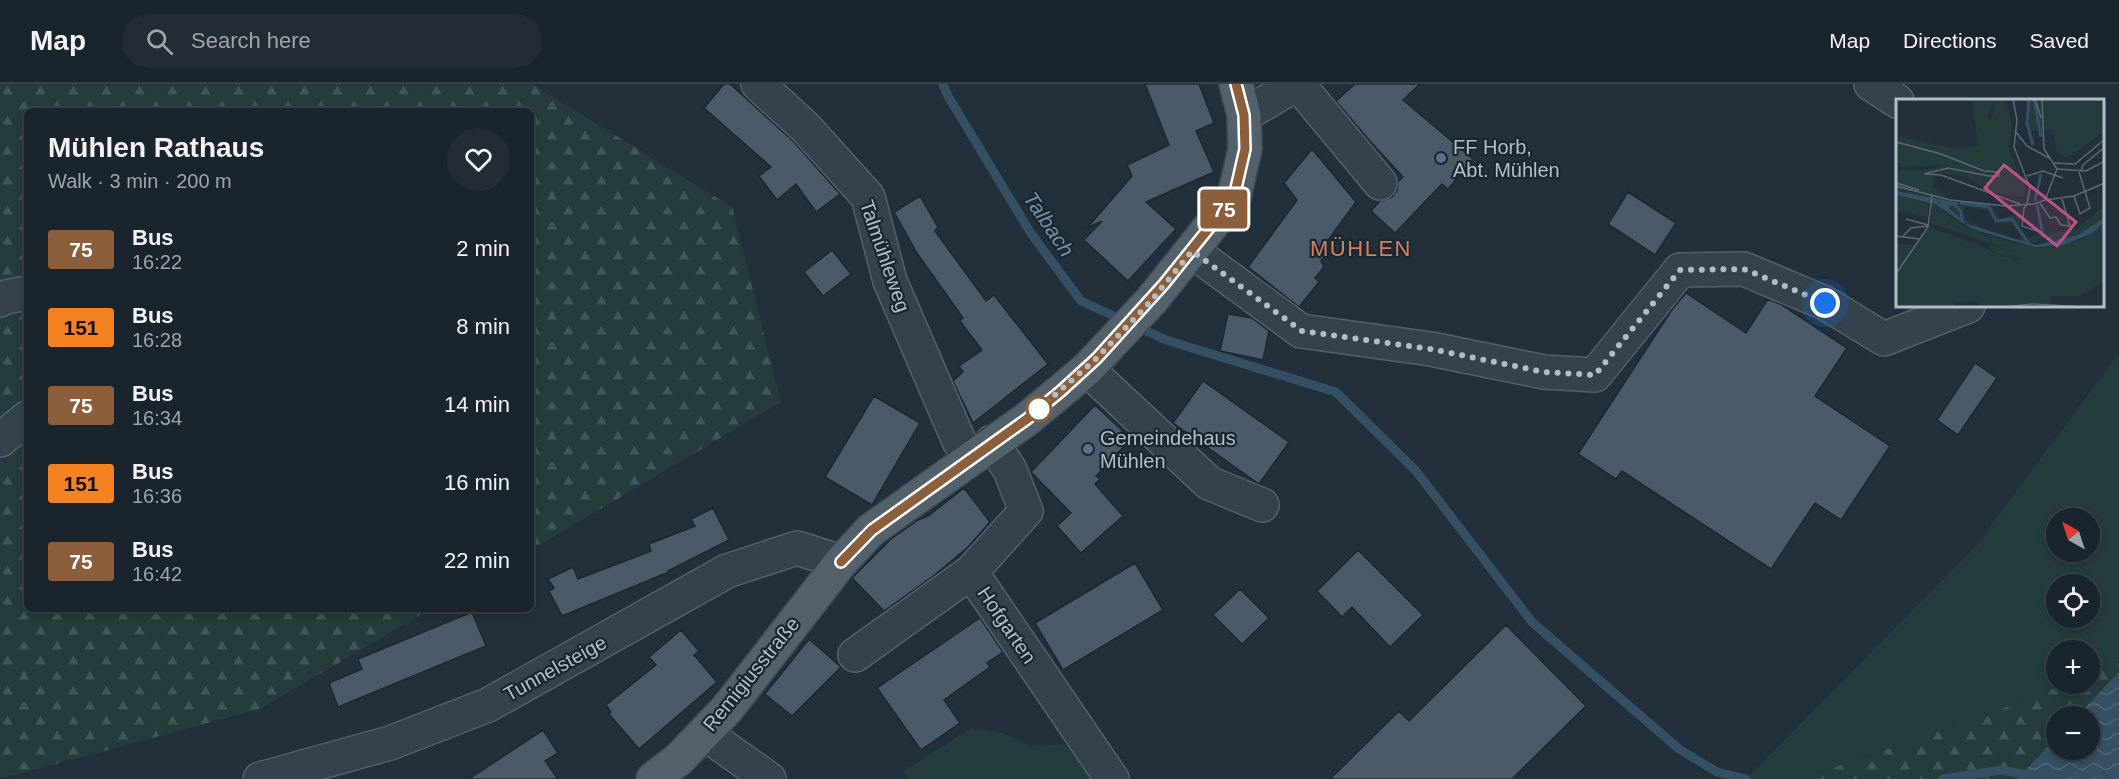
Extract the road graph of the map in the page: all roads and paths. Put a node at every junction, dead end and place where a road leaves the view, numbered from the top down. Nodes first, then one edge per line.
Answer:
1 (758, 84) edge
2 (1236, 84) edge
3 (1298, 84) edge
4 (1871, 84) edge
5 (1896, 100) edge
6 (1244, 115) junction
7 (1380, 183) dead end
8 (1192, 251) junction
9 (24, 294) edge
10 (0, 300) edge
11 (1963, 308) edge
12 (1092, 364) junction
13 (24, 421) edge
14 (0, 441) edge
15 (981, 450) junction
16 (1262, 505) dead end
17 (841, 562) junction
18 (972, 572) junction
19 (855, 655) dead end
20 (704, 732) junction
21 (260, 779) edge
22 (653, 779) edge
23 (769, 779) edge
24 (1112, 779) edge

1 - 15 street, Talmühleweg
2 - 6 main road, Remigiusstraße
3 - 6 street
3 - 7 street
4 - 5 street
6 - 8 main road, Remigiusstraße
8 - 11 street
8 - 12 main road, Remigiusstraße
9 - 10 street
12 - 15 main road, Remigiusstraße
12 - 16 street
13 - 14 street
15 - 17 main road, Remigiusstraße
15 - 18 street, Hofgarten
17 - 20 main road, Remigiusstraße
17 - 21 street, Tunnelsteige
18 - 19 street
18 - 24 street, Hofgarten
20 - 22 main road, Remigiusstraße
20 - 23 street

